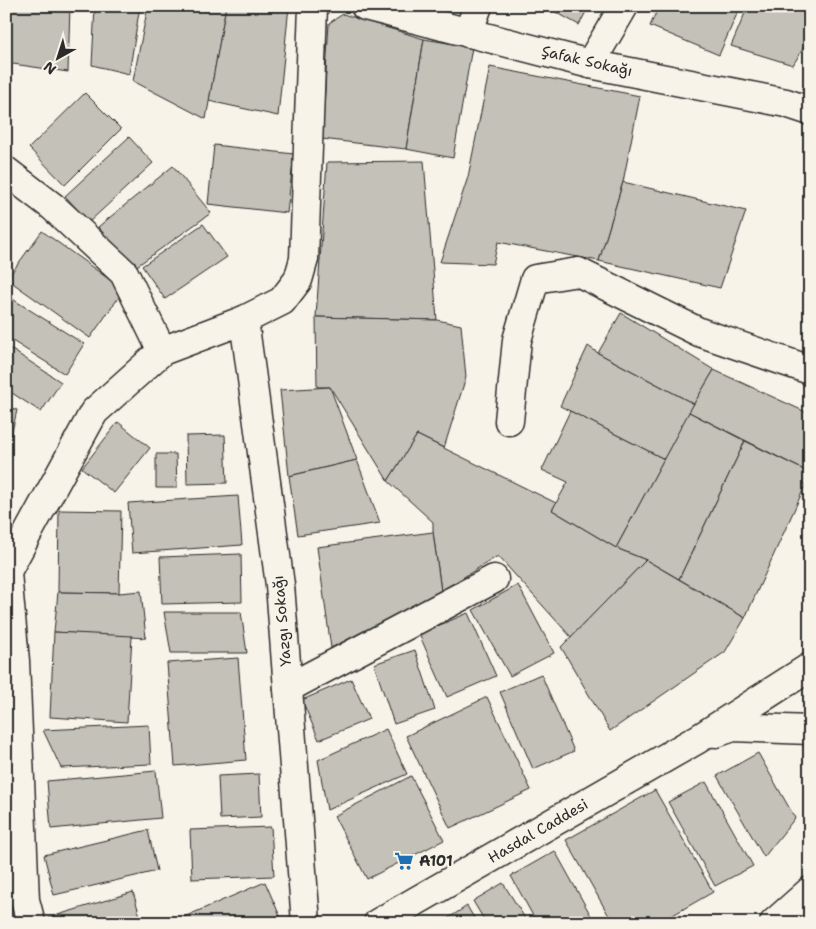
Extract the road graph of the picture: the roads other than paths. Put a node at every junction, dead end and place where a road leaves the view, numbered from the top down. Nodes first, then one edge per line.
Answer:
1 (313, 6) edge
2 (364, 6) edge
3 (478, 6) edge
4 (624, 6) edge
5 (468, 33) junction
6 (590, 64) junction
7 (807, 105) edge
8 (6, 171) edge
9 (244, 320) junction
10 (162, 351) junction
11 (810, 370) edge
12 (508, 421) dead end
13 (7, 573) edge
14 (494, 580) dead end
15 (810, 667) edge
16 (288, 688) junction
17 (810, 730) edge
18 (698, 739) junction
19 (810, 890) edge
20 (31, 923) edge
21 (306, 923) edge
22 (378, 923) edge
23 (774, 923) edge

1 - 9 street
2 - 5 street, Şafak Sokağı
3 - 5 street
4 - 6 street
5 - 6 street, Şafak Sokağı
6 - 7 street, Şafak Sokağı
8 - 10 street
9 - 10 street
9 - 16 street, Yazgı Sokağı
10 - 13 street
11 - 12 street
13 - 20 street
14 - 16 street
15 - 18 street, Hasdal Caddesi
16 - 21 street, Yazgı Sokağı
17 - 18 street, Hasdal Caddesi
18 - 22 street, Hasdal Caddesi
19 - 23 street

